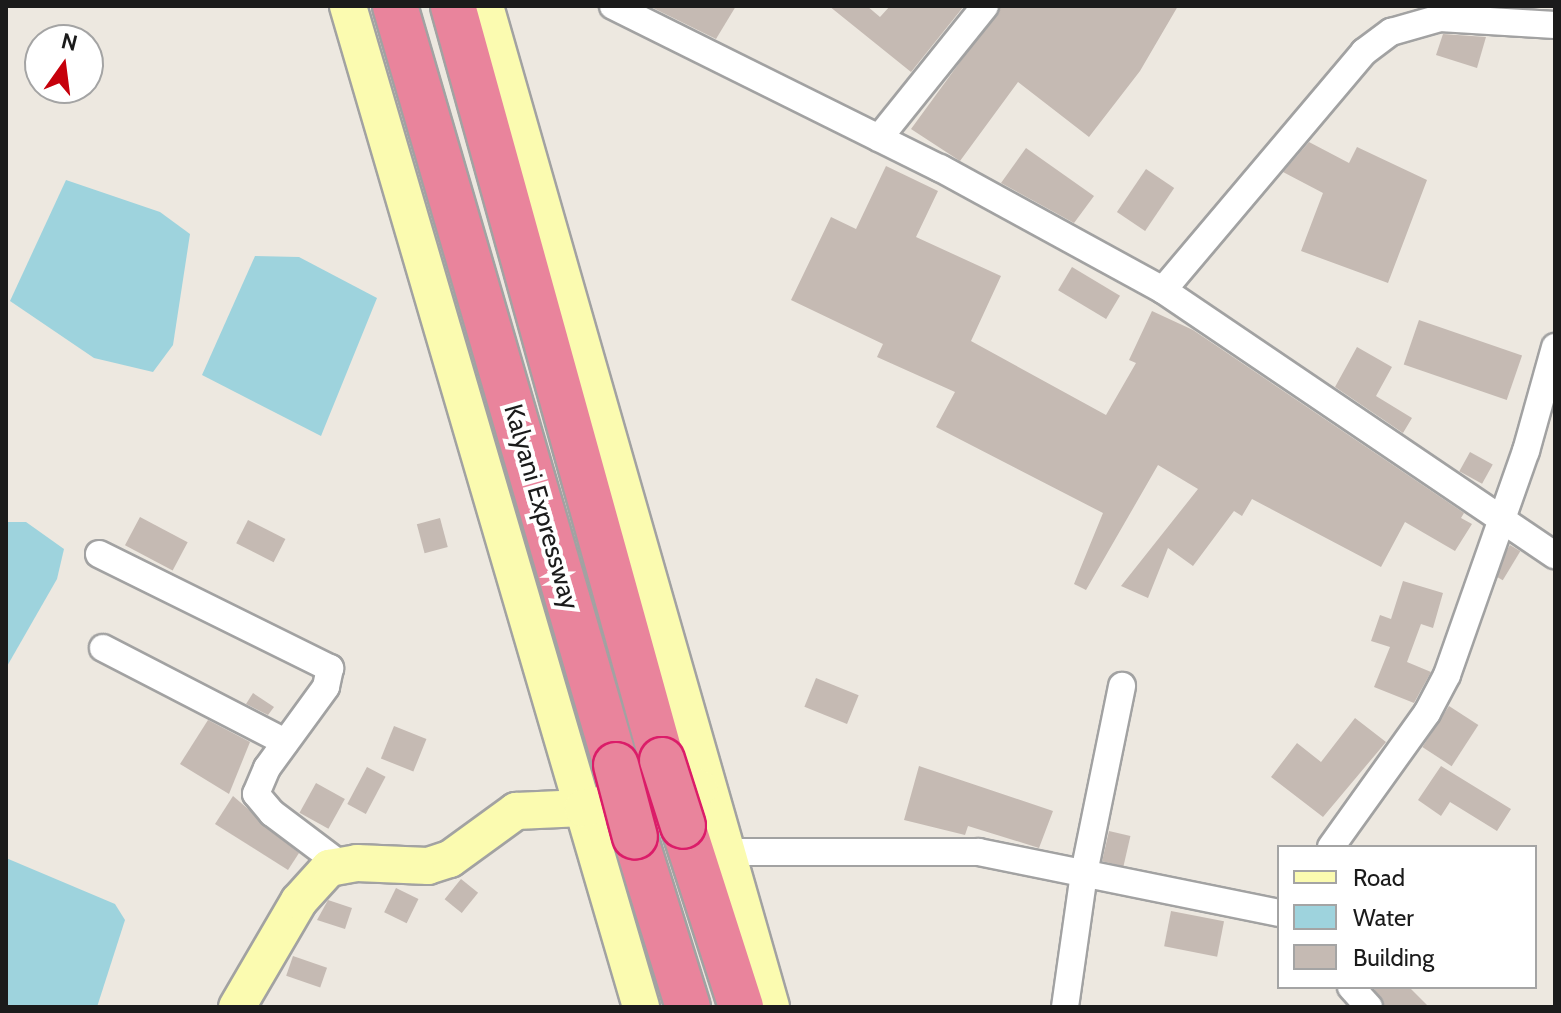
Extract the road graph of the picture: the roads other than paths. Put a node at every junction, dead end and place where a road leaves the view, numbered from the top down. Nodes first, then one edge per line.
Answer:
1 (348, 6) edge
2 (395, 6) edge
3 (453, 6) edge
4 (485, 6) edge
5 (613, 6) edge
6 (985, 6) edge
7 (1555, 25) edge
8 (879, 138) junction
9 (1163, 290) junction
10 (1555, 347) edge
11 (1502, 515) junction
12 (99, 554) dead end
13 (1555, 555) edge
14 (103, 648) dead end
15 (1122, 686) dead end
16 (285, 742) junction
17 (710, 786) junction
18 (583, 808) junction
19 (1332, 845) edge
20 (728, 852) junction
21 (340, 864) junction
22 (1084, 873) junction
23 (1277, 913) edge
24 (1353, 989) edge
25 (237, 1007) edge
26 (641, 1007) edge
27 (688, 1007) edge
28 (741, 1007) edge
29 (771, 1007) edge
30 (1065, 1007) edge
31 (1369, 1007) edge

1 - 18 street
2 - 27 highway, Kalyani Expressway, bridge
3 - 28 highway, Kalyani Expressway, bridge
4 - 17 street
5 - 8 street
6 - 8 street
7 - 9 street
8 - 9 street
9 - 11 street
10 - 11 street
11 - 13 street
11 - 19 street
12 - 16 street
14 - 16 street
15 - 22 street
16 - 21 street
17 - 18 street
17 - 20 street
18 - 21 street
18 - 26 street
20 - 22 street
20 - 29 street
21 - 25 street
22 - 23 street
22 - 30 street
24 - 31 street

